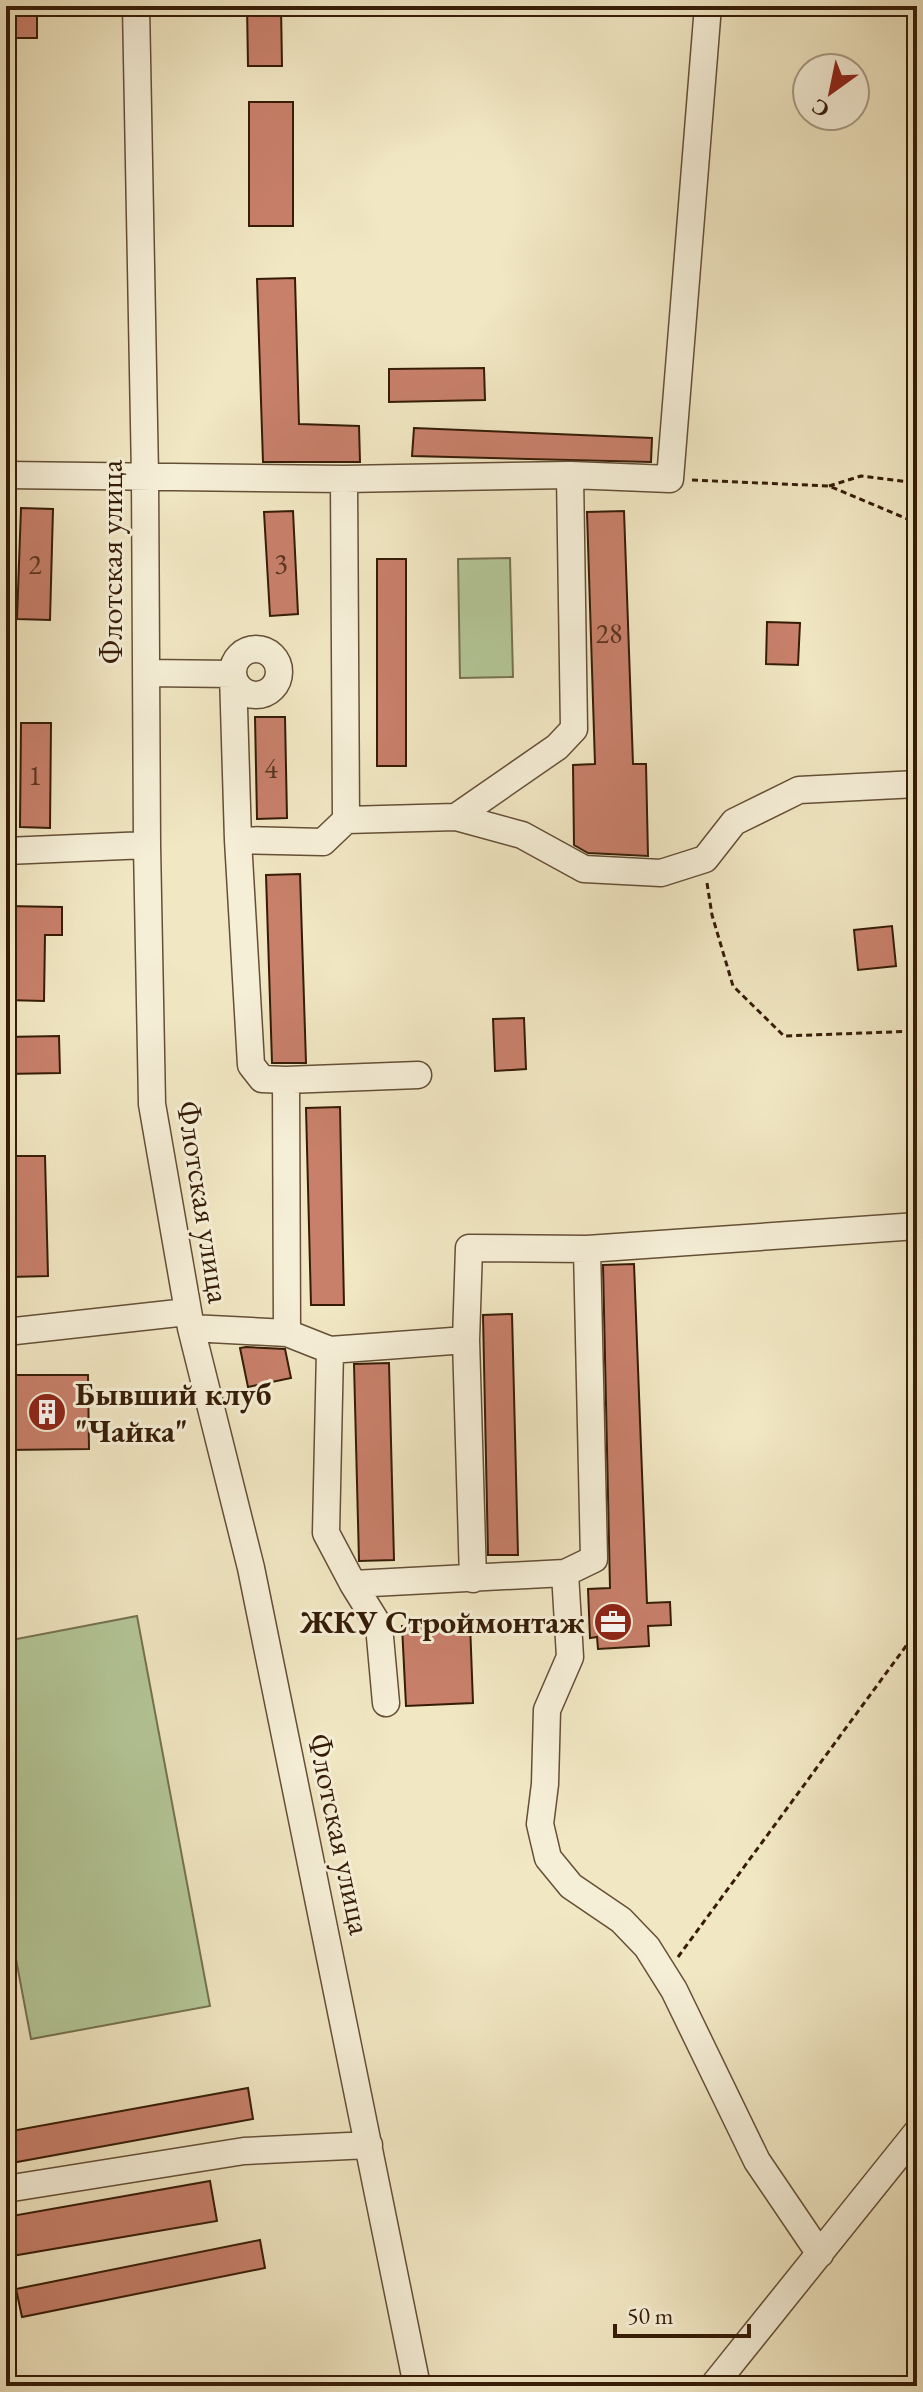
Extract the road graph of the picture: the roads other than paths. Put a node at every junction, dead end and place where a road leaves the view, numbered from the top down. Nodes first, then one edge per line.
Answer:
1 (136, 6) edge
2 (708, 6) edge
3 (6, 475) edge
4 (145, 475) junction
5 (570, 475) junction
6 (344, 479) junction
7 (146, 673) junction
8 (917, 784) edge
9 (456, 817) junction
10 (346, 820) junction
11 (238, 840) junction
12 (147, 845) junction
13 (6, 851) edge
14 (418, 1075) dead end
15 (286, 1080) junction
16 (917, 1226) edge
17 (587, 1249) junction
18 (189, 1320) junction
19 (6, 1332) edge
20 (287, 1333) junction
21 (466, 1340) junction
22 (330, 1350) junction
23 (565, 1573) junction
24 (473, 1579) junction
25 (353, 1584) junction
26 (386, 1703) dead end
27 (917, 2132) edge
28 (369, 2145) junction
29 (6, 2189) edge
30 (820, 2254) junction
31 (417, 2386) edge
32 (713, 2386) edge

1 - 4 street, Флотская улица
2 - 5 street
3 - 4 street
4 - 6 street
4 - 7 street, Флотская улица
5 - 6 street
5 - 9 street
6 - 10 street
7 - 11 street
7 - 12 street, Флотская улица
8 - 9 street
9 - 10 street
10 - 11 street
11 - 15 street
12 - 13 street
12 - 18 street, Флотская улица
14 - 15 street
15 - 20 street
16 - 17 street
17 - 21 street
17 - 23 street
18 - 19 street
18 - 20 street
18 - 28 street, Флотская улица
20 - 22 street
21 - 22 street
21 - 24 street
22 - 25 street
23 - 24 street
23 - 30 street
24 - 25 street
25 - 26 street
27 - 30 street
28 - 29 street
28 - 31 street, Флотская улица
30 - 32 street

